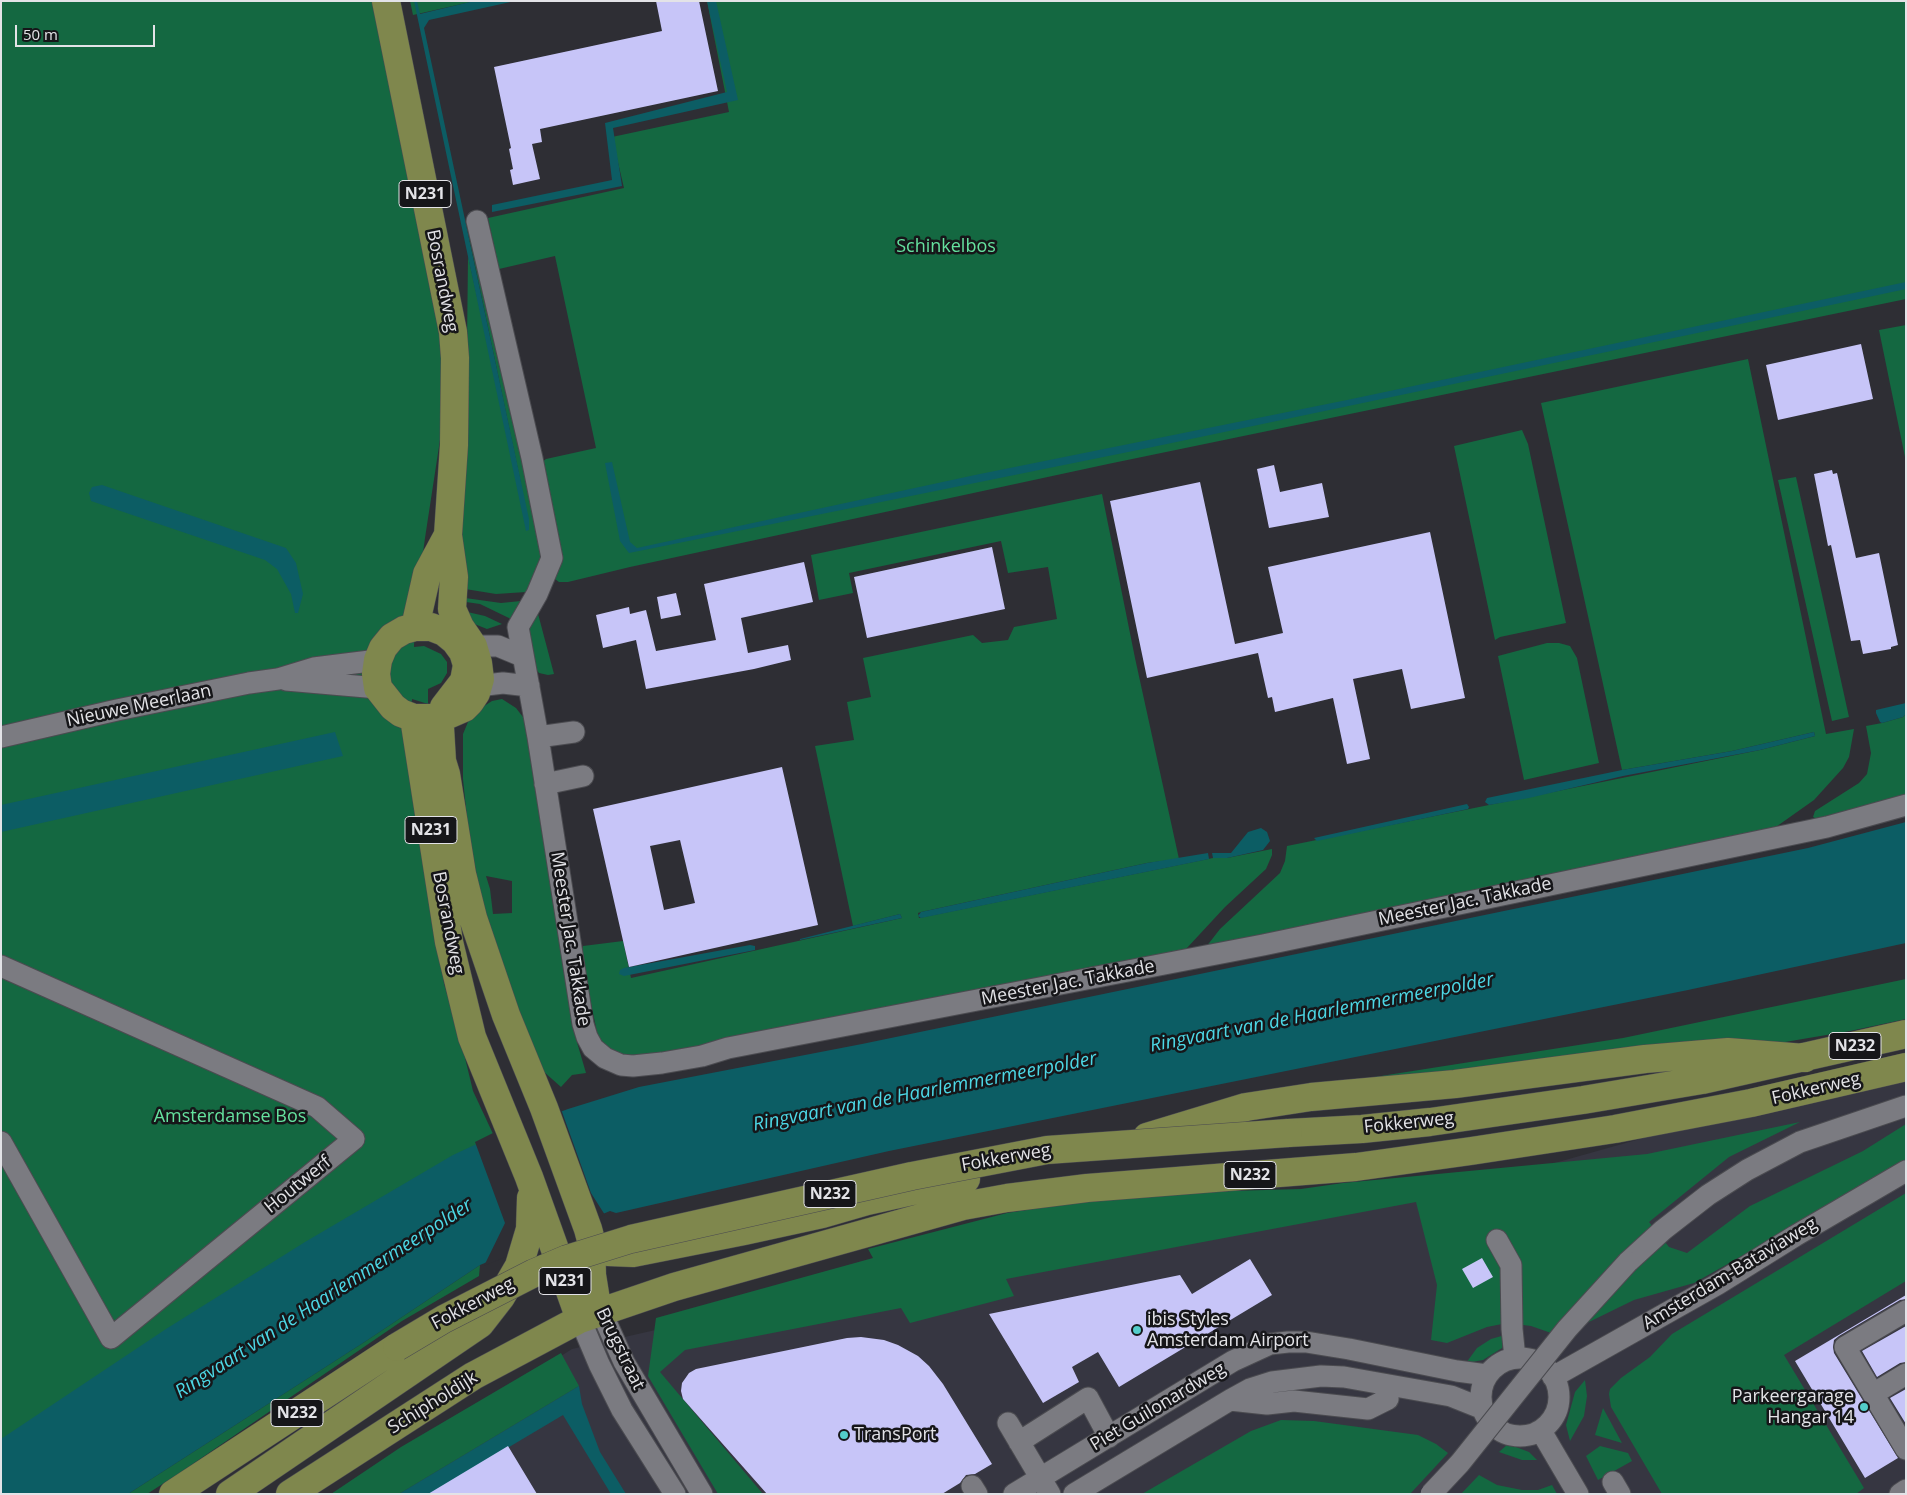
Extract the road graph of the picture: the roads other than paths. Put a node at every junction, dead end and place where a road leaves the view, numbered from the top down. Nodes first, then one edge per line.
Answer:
1 (386, 1) edge
2 (477, 221) dead end
3 (448, 535) junction
4 (415, 627) junction
5 (464, 640) junction
6 (522, 656) junction
7 (378, 660) junction
8 (278, 679) junction
9 (478, 686) junction
10 (529, 686) junction
11 (378, 688) junction
12 (449, 715) junction
13 (414, 718) junction
14 (574, 732) dead end
15 (1, 737) edge
16 (538, 737) junction
17 (583, 776) dead end
18 (545, 784) junction
19 (1906, 805) edge
20 (1, 966) edge
21 (1906, 1034) edge
22 (1805, 1058) junction
23 (1906, 1067) edge
24 (1906, 1106) edge
25 (544, 1108) joint
26 (507, 1122) joint
27 (1, 1142) edge
28 (1906, 1171) edge
29 (528, 1177) junction
30 (589, 1234) junction
31 (1497, 1240) dead end
32 (633, 1253) junction
33 (592, 1307) junction
34 (1906, 1311) edge
35 (1516, 1358) junction
36 (1906, 1374) edge
37 (1487, 1375) junction
38 (1553, 1377) junction
39 (1298, 1379) junction
40 (1409, 1389) junction
41 (1873, 1394) junction
42 (1388, 1399) junction
43 (1230, 1400) junction
44 (1481, 1408) junction
45 (1008, 1423) dead end
46 (1541, 1431) junction
47 (1903, 1436) edge
48 (1109, 1437) junction
49 (1019, 1442) junction
50 (1045, 1486) edge
51 (1906, 1490) edge
52 (173, 1494) edge
53 (230, 1494) edge
54 (290, 1494) edge
55 (675, 1494) edge
56 (702, 1494) edge
57 (1014, 1494) edge
58 (1074, 1494) edge
59 (1431, 1494) edge
60 (1578, 1494) edge
61 (1900, 1494) edge

1 - 3 main road, Bosrandweg / N231
2 - 6 street
3 - 4 main road, Bosrandweg / N231
3 - 5 main road, Bosrandweg / N231
4 - 5 main road
4 - 7 main road
5 - 6 street
5 - 9 main road, N231
5 - 12 main road, N231
6 - 10 street, Meester Jac. Takkade
7 - 8 street, Nieuwe Meerlaan
7 - 11 main road
8 - 11 street, Nieuwe Meerlaan
8 - 15 street, Nieuwe Meerlaan
9 - 10 street
9 - 12 main road
10 - 16 street, Meester Jac. Takkade
11 - 13 main road
12 - 13 main road
12 - 25 main road, Bosrandweg / N231
13 - 26 main road, Bosrandweg / N231
14 - 16 street
16 - 18 street, Meester Jac. Takkade
17 - 18 street
18 - 19 street, Meester Jac. Takkade
20 - 27 street, Houtwerf
21 - 22 main road, Fokkerweg / N232
22 - 32 main road, N232
22 - 52 main road, Fokkerweg / N232, bridge
23 - 33 main road, Fokkerweg / N232
24 - 59 street, bridge
25 - 30 main road, Brugstraat / N231
26 - 29 main road, Brugstraat / N231
28 - 38 street, Amsterdam-Bataviaweg
29 - 33 main road, Brugstraat / N231
29 - 53 main road, N232
30 - 32 main road, N232
30 - 33 main road, Brugstraat / N231
31 - 35 street
32 - 33 main road, N232
33 - 54 main road, Schipholdijk / N232
33 - 55 street, Brugstraat
33 - 56 street, Brugstraat
34 - 41 street
35 - 37 street
35 - 38 street
36 - 41 street
37 - 44 street
37 - 48 street, Piet Guilonardweg
38 - 46 street
39 - 40 street, Piet Guilonardweg
39 - 42 street, Piet Guilonardweg
39 - 43 street, Piet Guilonardweg
40 - 42 street, Piet Guilonardweg
40 - 44 street, Piet Guilonardweg
41 - 47 street
42 - 43 street, Piet Guilonardweg
43 - 58 street, Piet Guilonardweg
44 - 46 street
45 - 49 street
46 - 60 street
48 - 49 street
48 - 50 street, Piet Guilonardweg
49 - 50 street
50 - 57 street, Piet Guilonardweg
51 - 61 street

